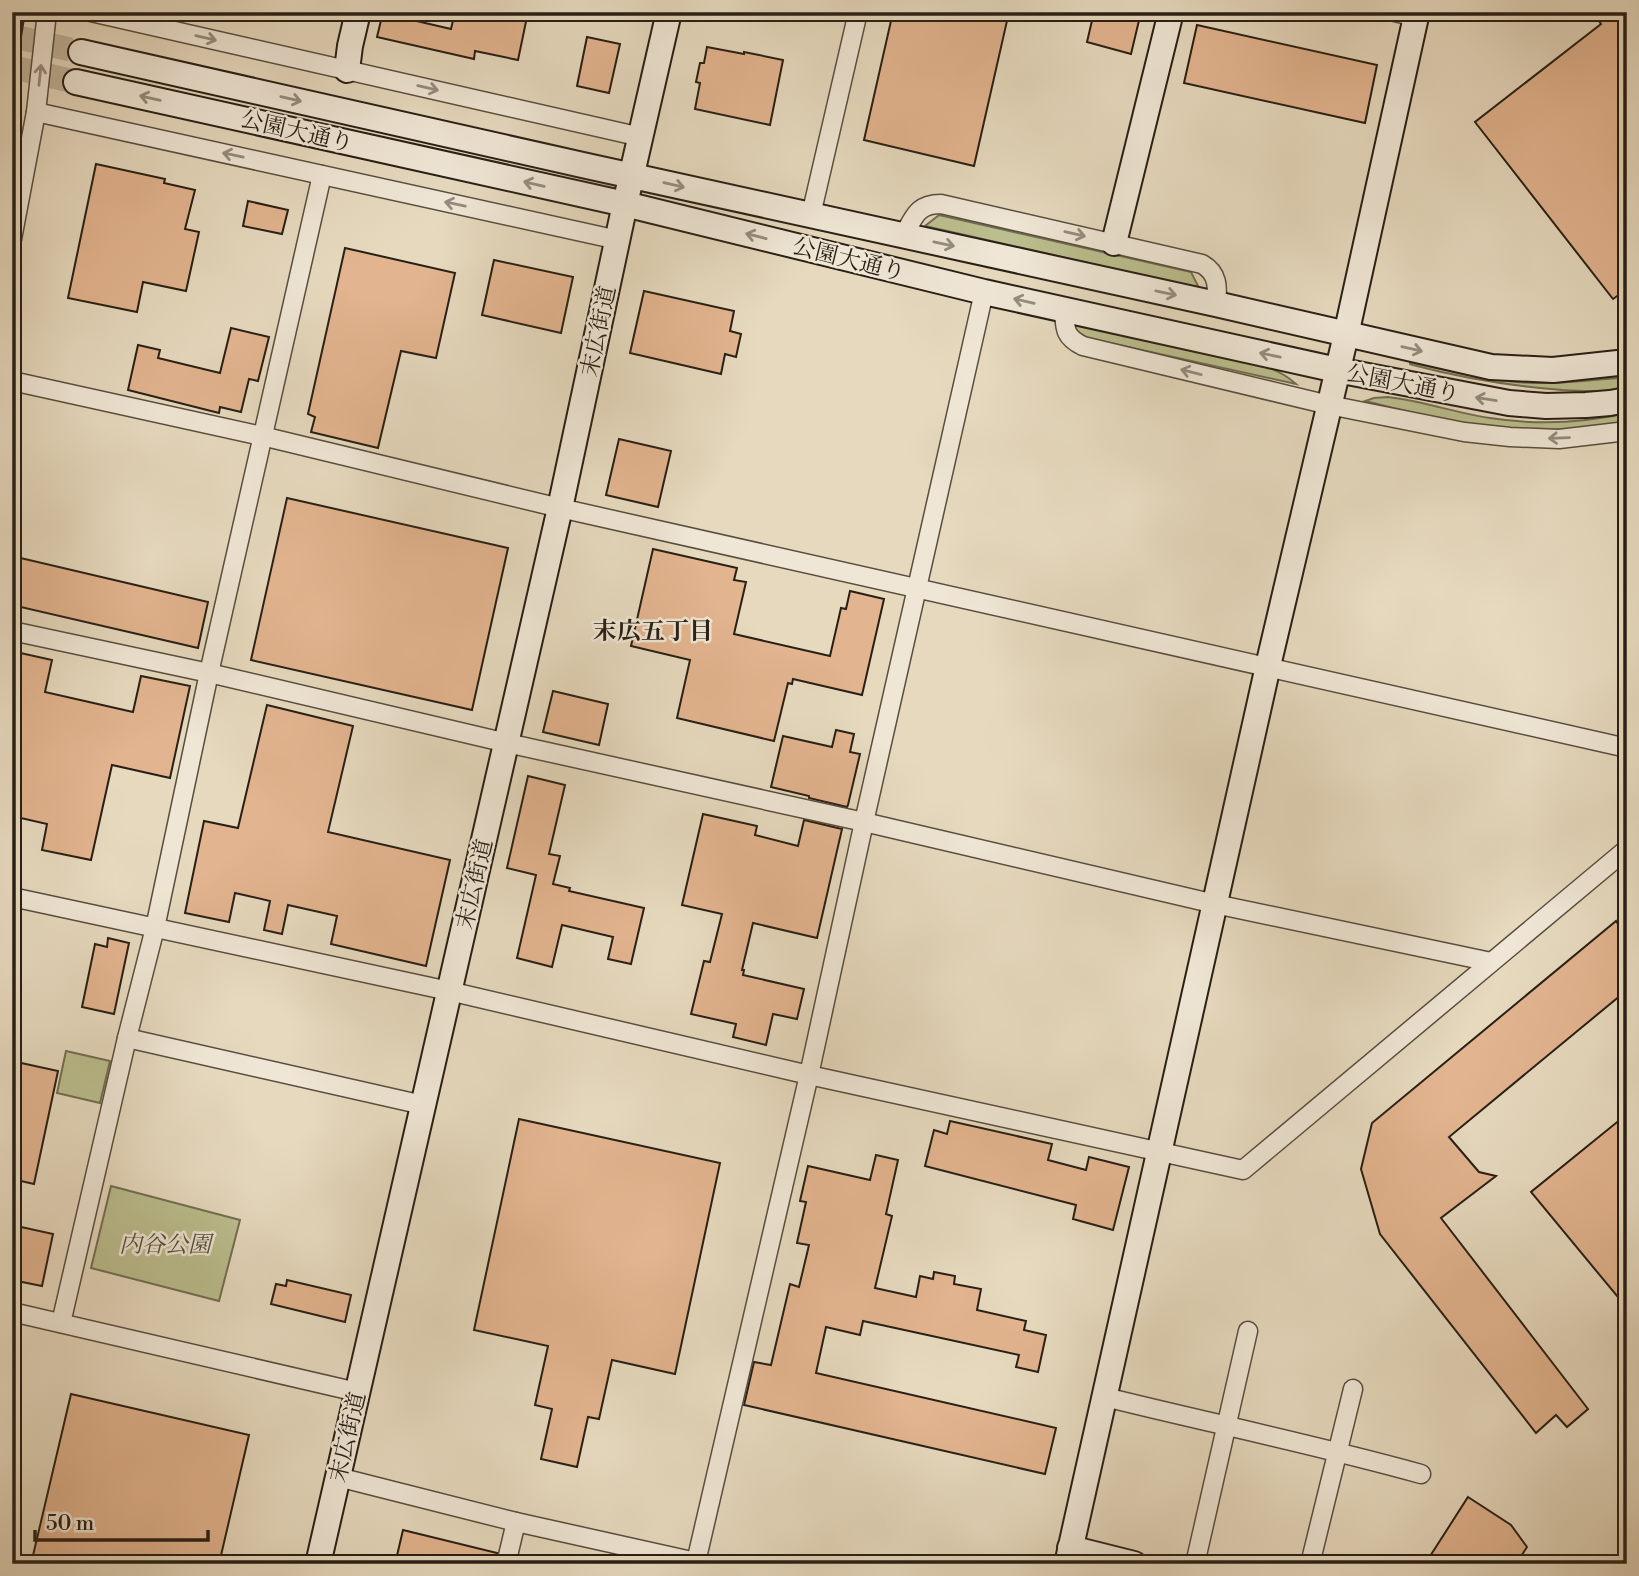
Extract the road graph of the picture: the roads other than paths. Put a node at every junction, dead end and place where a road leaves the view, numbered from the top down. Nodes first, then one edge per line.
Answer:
1 (47, 12) edge
2 (91, 12) edge
3 (358, 12) edge
4 (669, 12) edge
5 (858, 12) edge
6 (1171, 12) edge
7 (1409, 14) edge
8 (81, 52) tunnel mouth
9 (347, 70) junction
10 (76, 82) tunnel mouth
11 (36, 112) junction
12 (641, 137) junction
13 (322, 175) junction
14 (633, 176) junction
15 (625, 204) junction
16 (811, 215) junction
17 (904, 236) junction
18 (12, 239) edge
19 (618, 240) junction
20 (1114, 243) junction
21 (984, 292) junction
22 (1216, 304) junction
23 (1064, 310) junction
24 (1346, 335) junction
25 (1627, 362) edge
26 (1337, 370) junction
27 (12, 381) edge
28 (1627, 400) edge
29 (1329, 405) junction
30 (1627, 431) edge
31 (262, 436) junction
32 (560, 508) junction
33 (916, 589) junction
34 (12, 632) edge
35 (1268, 666) junction
36 (209, 673) junction
37 (506, 743) junction
38 (1627, 748) edge
39 (864, 822) junction
40 (1627, 849) edge
41 (12, 897) edge
42 (1215, 904) junction
43 (155, 928) junction
44 (1491, 962) junction
45 (449, 991) junction
46 (127, 1038) junction
47 (809, 1075) junction
48 (423, 1105) junction
49 (1159, 1152) junction
50 (12, 1312) edge
51 (61, 1323) junction
52 (1248, 1331) dead end
53 (1353, 1389) dead end
54 (357, 1392) junction
55 (1105, 1397) junction
56 (1225, 1426) junction
57 (1336, 1451) junction
58 (1422, 1474) dead end
59 (338, 1477) junction
60 (516, 1521) junction
61 (1068, 1556) edge
62 (318, 1564) edge
63 (506, 1564) edge
64 (1134, 1564) edge
65 (1195, 1564) edge
66 (1310, 1564) edge

11 -> 1 street
2 -> 9 street
3 - 9 street
4 - 12 street, 末広街道
5 - 16 street
6 - 20 street
7 - 24 street
8 -> 14 street, 公園大通り
9 -> 12 street
15 -> 10 street, 公園大通り
13 -> 11 street
11 - 18 street
12 - 14 street, 末広街道
19 -> 13 street
13 - 31 street
14 - 15 street, 末広街道
14 -> 16 street, 公園大通り
15 - 19 street, 末広街道
21 -> 15 street, 公園大通り
16 - 17 street, 公園大通り
17 -> 20 street
17 -> 22 street, 公園大通り
19 - 32 street, 末広街道
20 - 22 street
23 -> 21 street, 公園大通り
21 - 33 street
22 - 24 street, 公園大通り
26 -> 23 street, 公園大通り
29 -> 23 street
24 -> 25 street, 公園大通り
24 - 26 street
28 -> 26 street, 公園大通り
26 - 29 street
27 - 31 street
30 -> 29 street
29 - 35 street
31 - 32 street
31 - 36 street
32 - 33 street
32 - 37 street, 末広街道
33 - 35 street
33 - 39 street
34 - 36 street
35 - 38 street
35 - 42 street
36 - 37 street
36 - 43 street
37 - 39 street
37 - 45 street, 末広街道
39 - 42 street
39 - 47 street
40 - 44 street
41 - 43 street
42 - 44 street
42 - 49 street
43 - 45 street
43 - 46 street
44 - 49 street
45 - 47 street
45 - 48 street, 末広街道
46 - 48 street
46 - 51 street
47 - 49 street
47 - 60 street
48 - 54 street, 末広街道
49 - 55 street
50 - 51 street
51 - 54 street
52 - 56 street
53 - 57 street
54 - 59 street, 末広街道
55 - 56 street
55 - 61 street
56 - 57 street
56 - 65 street
57 - 58 street
57 - 66 street
59 - 60 street
59 - 62 street, 末広街道
60 - 63 street
61 - 64 street

